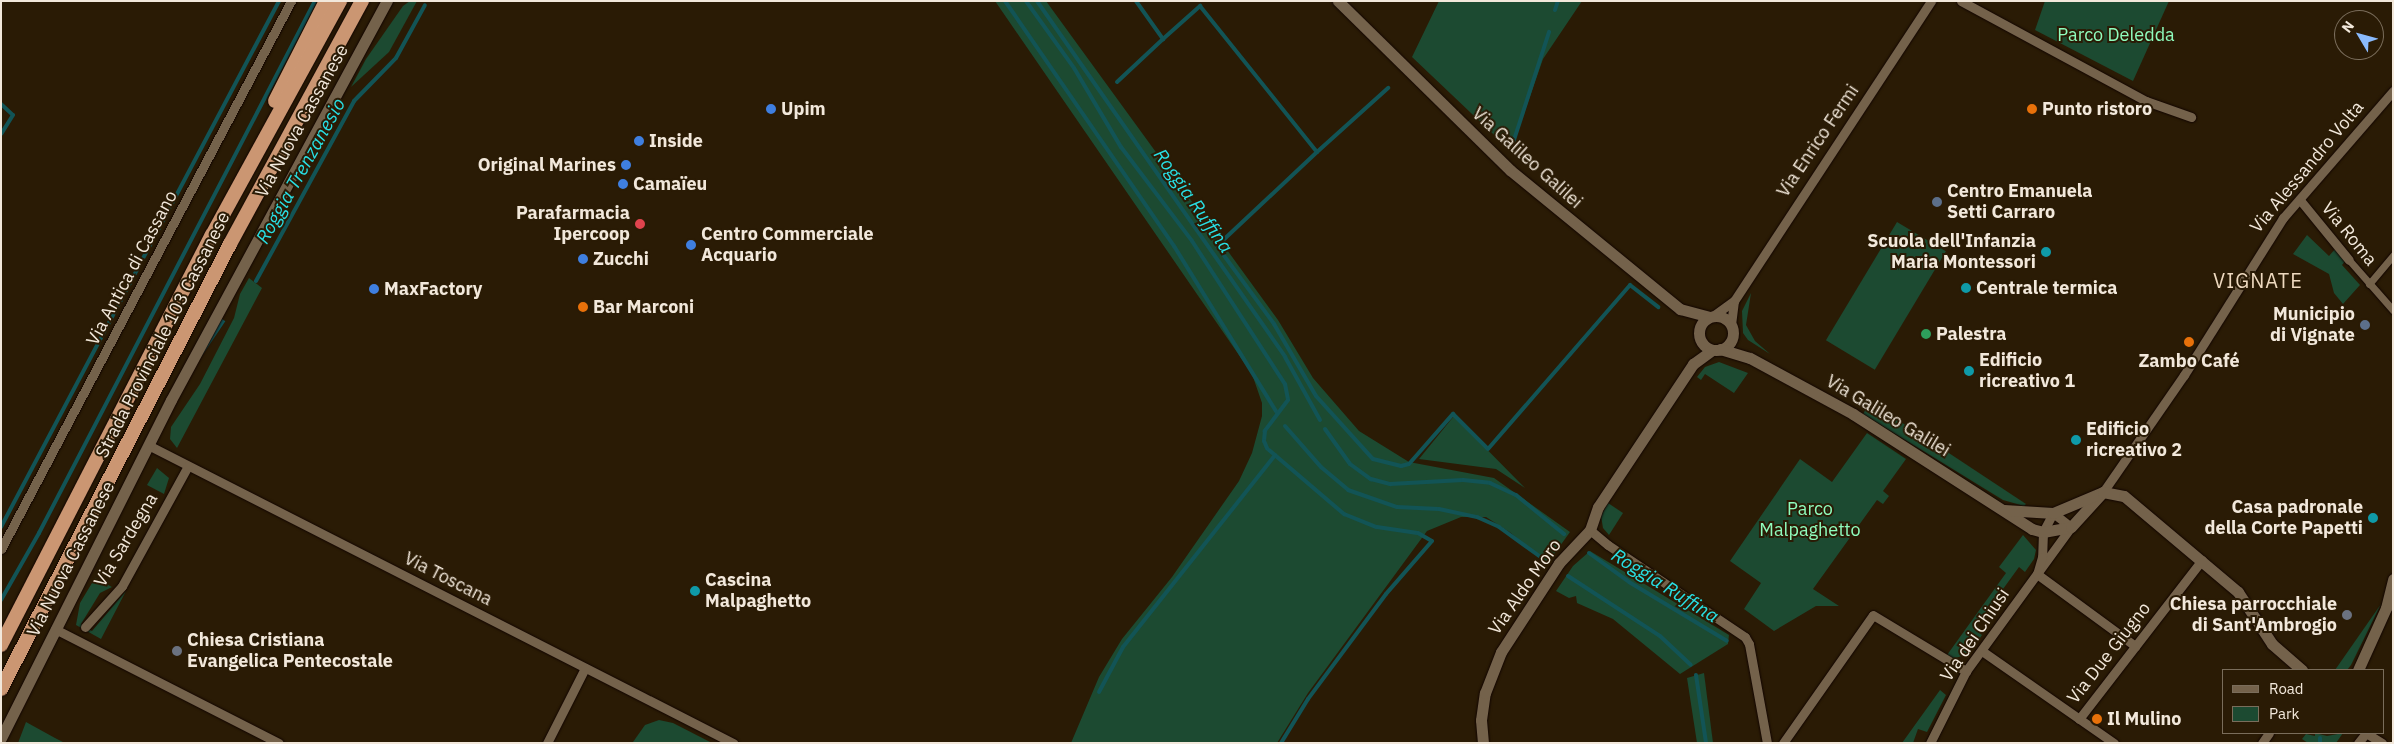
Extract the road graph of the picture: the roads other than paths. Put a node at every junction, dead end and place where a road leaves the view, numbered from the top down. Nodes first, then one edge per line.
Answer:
1 (291, 1) edge
2 (326, 1) edge
3 (340, 1) edge
4 (362, 1) edge
5 (387, 1) edge
6 (1338, 1) edge
7 (1931, 1) edge
8 (1960, 1) edge
9 (2393, 91) edge
10 (2191, 117) dead end
11 (2300, 200) junction
12 (212, 236) junction
13 (2393, 255) edge
14 (2349, 260) joint
15 (2369, 284) junction
16 (1734, 301) junction
17 (1680, 308) junction
18 (2393, 310) edge
19 (1711, 317) junction
20 (1732, 330) junction
21 (1699, 334) junction
22 (1716, 349) junction
23 (1750, 358) junction
24 (1693, 364) junction
25 (148, 445) junction
26 (188, 466) junction
27 (2103, 492) junction
28 (2004, 510) junction
29 (2053, 513) junction
30 (2071, 526) junction
31 (1590, 530) junction
32 (2042, 532) junction
33 (1, 549) edge
34 (2202, 560) junction
35 (2036, 574) junction
36 (2393, 579) edge
37 (86, 626) dead end
38 (55, 629) junction
39 (1, 646) edge
40 (2135, 646) junction
41 (1982, 651) junction
42 (586, 668) junction
43 (2301, 669) edge
44 (2358, 669) edge
45 (1966, 671) junction
46 (1, 689) edge
47 (2079, 719) junction
48 (2368, 734) edge
49 (1, 738) edge
50 (279, 743) edge
51 (547, 743) edge
52 (733, 743) edge
53 (1483, 743) edge
54 (1766, 743) edge
55 (1783, 743) edge
56 (1930, 743) edge
57 (2114, 743) edge
58 (2382, 743) edge

1 - 33 street, Via Antica di Cassano
2 - 12 highway
3 - 12 highway, Strada Provinciale 103 Cassanese
4 - 46 highway, Strada Provinciale 103 Cassanese
5 - 25 street, Via Nuova Cassanese
6 - 17 street, Via Galileo Galilei
7 - 16 street, Via Enrico Fermi
8 - 10 street
9 - 11 street, Via Alessandro Volta
11 - 14 street, Via Roma
11 - 27 street, Via Alessandro Volta
12 - 39 highway, Strada Provinciale 103 Cassanese
13 - 15 street
14 - 15 street, Via Roma
15 - 18 street, Via Roma
16 - 19 street
16 - 20 street
17 - 19 street, Via Galileo Galilei
17 - 21 street
19 - 20 street
19 - 21 street
20 - 22 street
20 - 23 street, Via Galileo Galilei
21 - 22 street
21 - 24 street, Via Aldo Moro
22 - 23 street, Via Galileo Galilei
22 - 24 street, Via Aldo Moro
23 - 28 street, Via Galileo Galilei
24 - 31 street, Via Aldo Moro
25 - 26 street, Via Toscana
25 - 38 street, Via Nuova Cassanese
26 - 37 street, Via Sardegna
26 - 42 street, Via Toscana
27 - 29 street
27 - 30 street, Via Alessandro Volta
27 - 34 street
28 - 29 street, Via Galileo Galilei
28 - 32 street, Via Galileo Galilei
29 - 30 street
29 - 32 street
30 - 32 street
30 - 35 street, Via dei Chiusi
31 - 53 street, Via Aldo Moro
31 - 54 street
32 - 35 street, Via dei Chiusi
34 - 40 street, Via Due Giugno
34 - 43 street
35 - 40 street
35 - 41 street, Via dei Chiusi
36 - 44 street
38 - 49 street, Via Nuova Cassanese
38 - 50 street
40 - 47 street, Via Due Giugno
41 - 45 street, Via dei Chiusi
41 - 47 street
42 - 51 street
42 - 52 street, Via Toscana
45 - 55 street
45 - 56 street, Via dei Chiusi
47 - 57 street
48 - 58 street

